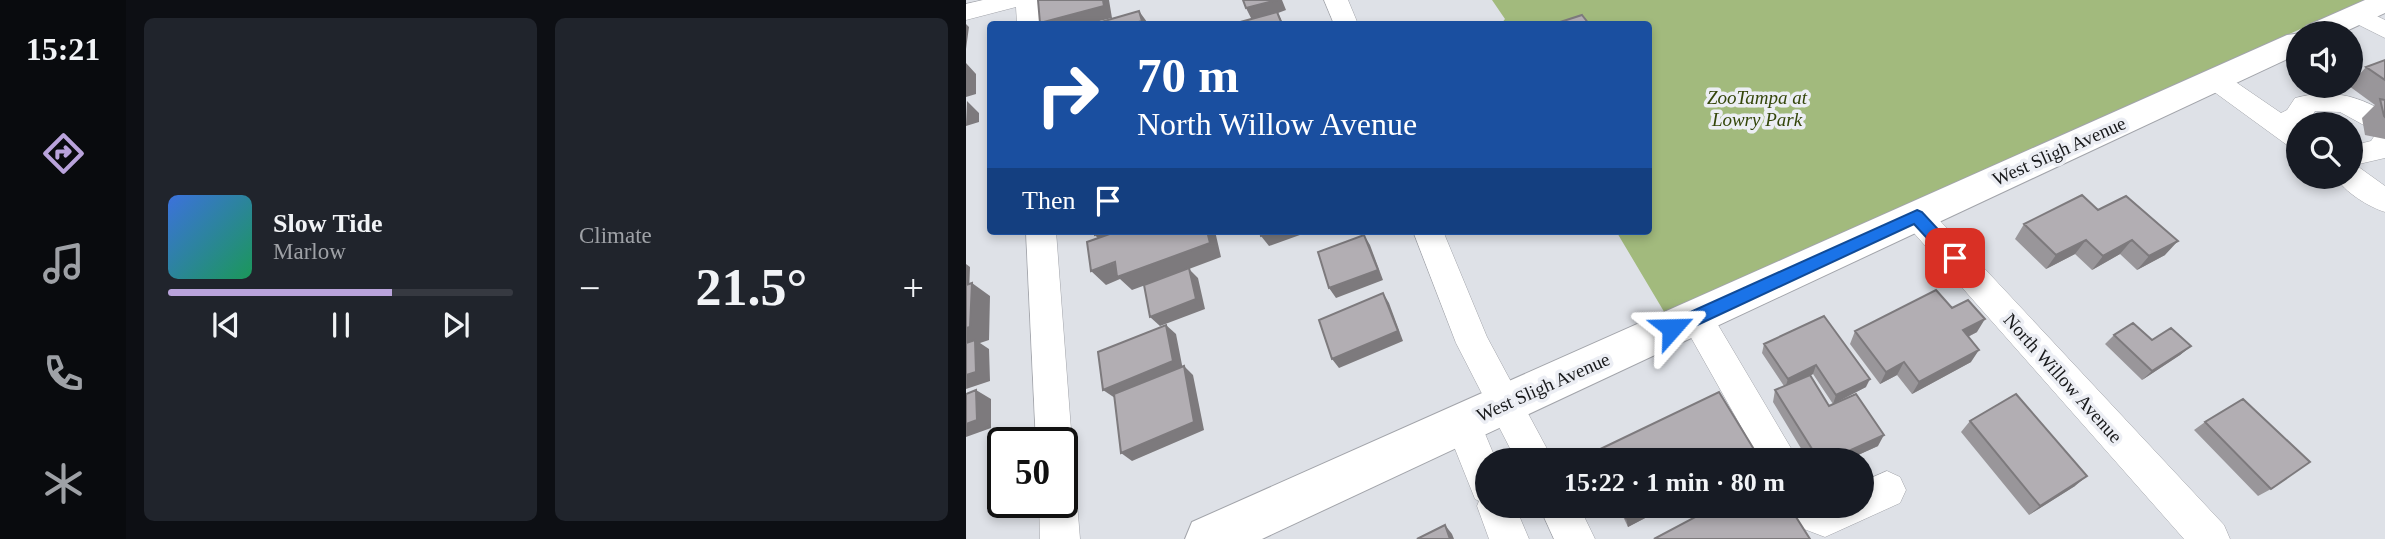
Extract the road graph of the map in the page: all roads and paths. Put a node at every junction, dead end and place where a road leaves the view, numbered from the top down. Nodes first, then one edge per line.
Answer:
1 (1012, 0) edge
2 (1027, 0) edge
3 (1336, 0) edge
4 (2385, 2) edge
5 (966, 12) edge
6 (2358, 15) junction
7 (1029, 21) edge
8 (1345, 21) edge
9 (2344, 21) edge
10 (2385, 30) edge
11 (2286, 47) edge
12 (2215, 80) junction
13 (2300, 112) edge
14 (2362, 112) edge
15 (2363, 113) edge
16 (2286, 130) edge
17 (2383, 132) edge
18 (2363, 153) edge
19 (2363, 185) edge
20 (2385, 201) edge
21 (1917, 216) junction
22 (1041, 235) edge
23 (1430, 235) edge
24 (1696, 318) junction
25 (1507, 404) junction
26 (1463, 424) junction
27 (1053, 427) edge
28 (1529, 448) edge
29 (1773, 448) edge
30 (1475, 454) edge
31 (1059, 518) edge
32 (1501, 518) edge
33 (1564, 518) edge
34 (1060, 539) edge
35 (1209, 539) edge
36 (1509, 539) edge
37 (1575, 539) edge
38 (2210, 539) edge

1 - 5 street
2 - 7 street
3 - 8 street
4 - 6 main road
6 - 9 main road
6 - 10 street
11 - 12 main road, West Sligh Avenue
12 - 16 street
12 - 21 main road, West Sligh Avenue
13 - 14 street
15 - 17 street
17 - 18 street
19 - 20 street
21 - 24 main road, West Sligh Avenue
21 - 38 street, North Willow Avenue
22 - 27 street
23 - 25 street
24 - 25 main road, West Sligh Avenue
24 - 29 street
25 - 26 main road, West Sligh Avenue
25 - 28 street
26 - 30 street
26 - 35 main road, West Sligh Avenue
31 - 34 street
32 - 36 street
33 - 37 street

